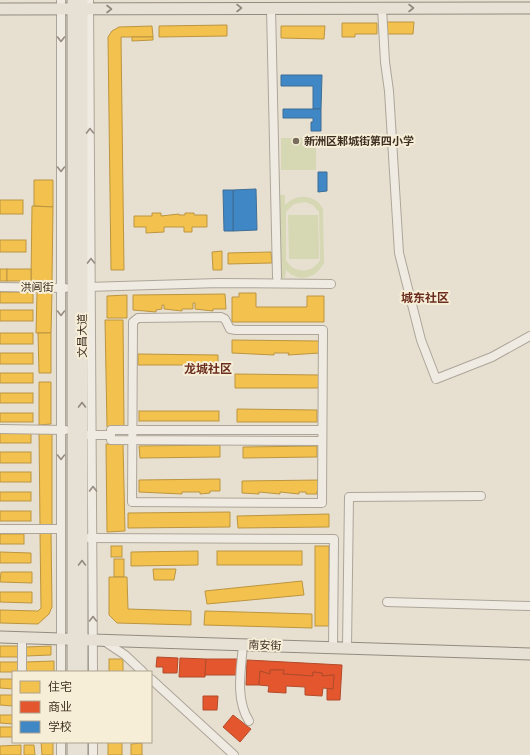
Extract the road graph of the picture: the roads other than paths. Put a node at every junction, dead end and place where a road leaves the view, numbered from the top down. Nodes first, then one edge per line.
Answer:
1 (61, 4) edge
2 (82, 4) edge
3 (271, 8) junction
4 (382, 8) junction
5 (530, 8) edge
6 (0, 9) edge
7 (277, 277) dead end
8 (331, 284) dead end
9 (0, 287) edge
10 (82, 287) junction
11 (61, 288) junction
12 (530, 336) edge
13 (0, 429) edge
14 (61, 430) junction
15 (132, 430) junction
16 (322, 430) junction
17 (83, 433) junction
18 (111, 435) junction
19 (132, 440) junction
20 (322, 441) junction
21 (481, 496) dead end
22 (0, 529) edge
23 (61, 529) junction
24 (88, 538) junction
25 (387, 602) dead end
26 (530, 606) edge
27 (0, 637) edge
28 (22, 638) junction
29 (61, 639) junction
30 (83, 640) junction
31 (104, 640) junction
32 (243, 645) junction
33 (333, 648) junction
34 (347, 648) junction
35 (530, 654) edge
36 (22, 671) edge
37 (61, 671) edge
38 (73, 671) edge
39 (82, 671) edge
40 (93, 671) edge
41 (142, 671) edge
42 (152, 680) edge
43 (249, 721) dead end
44 (61, 743) edge
45 (73, 743) edge
46 (82, 743) edge
47 (93, 743) edge
48 (61, 755) edge
49 (73, 755) edge
50 (82, 755) edge
51 (93, 755) edge
52 (234, 755) edge

1 - 2 main road
1 - 6 main road
1 -> 11 street
2 -> 3 main road
2 - 10 main road, 文昌大道
10 -> 2 street
3 - 4 main road
3 - 7 street
4 -> 5 main road
4 - 12 street
8 - 10 street, 洪闾街
9 - 11 street, 洪闾街
10 - 11 street, 洪闾街
10 - 17 main road, 文昌大道
11 -> 14 street
13 - 14 street
14 - 17 street
14 -> 23 street
15 - 16 street
15 - 16 street
15 - 18 street
15 - 19 street
16 - 20 street
17 - 18 street
24 -> 17 main road, 文昌大道
17 - 30 main road, 文昌大道
18 - 19 street
19 - 20 street
19 - 20 street
21 - 34 street
22 - 23 street
23 - 29 street
30 -> 24 main road, 文昌大道
24 - 33 street
25 - 26 street
27 - 28 main road, 南安街
28 - 29 main road, 南安街
28 - 36 street
29 - 30 main road, 南安街
29 - 37 street
30 - 31 main road, 南安街
30 - 38 main road, 文昌大道
30 - 39 main road, 文昌大道
30 - 40 street
31 - 32 main road, 南安街
31 - 41 street
32 - 33 main road, 南安街
32 - 43 street
33 - 34 main road, 南安街
34 - 35 main road, 南安街
42 - 52 street
44 - 48 street
45 - 49 main road
46 - 50 main road
47 - 51 street

